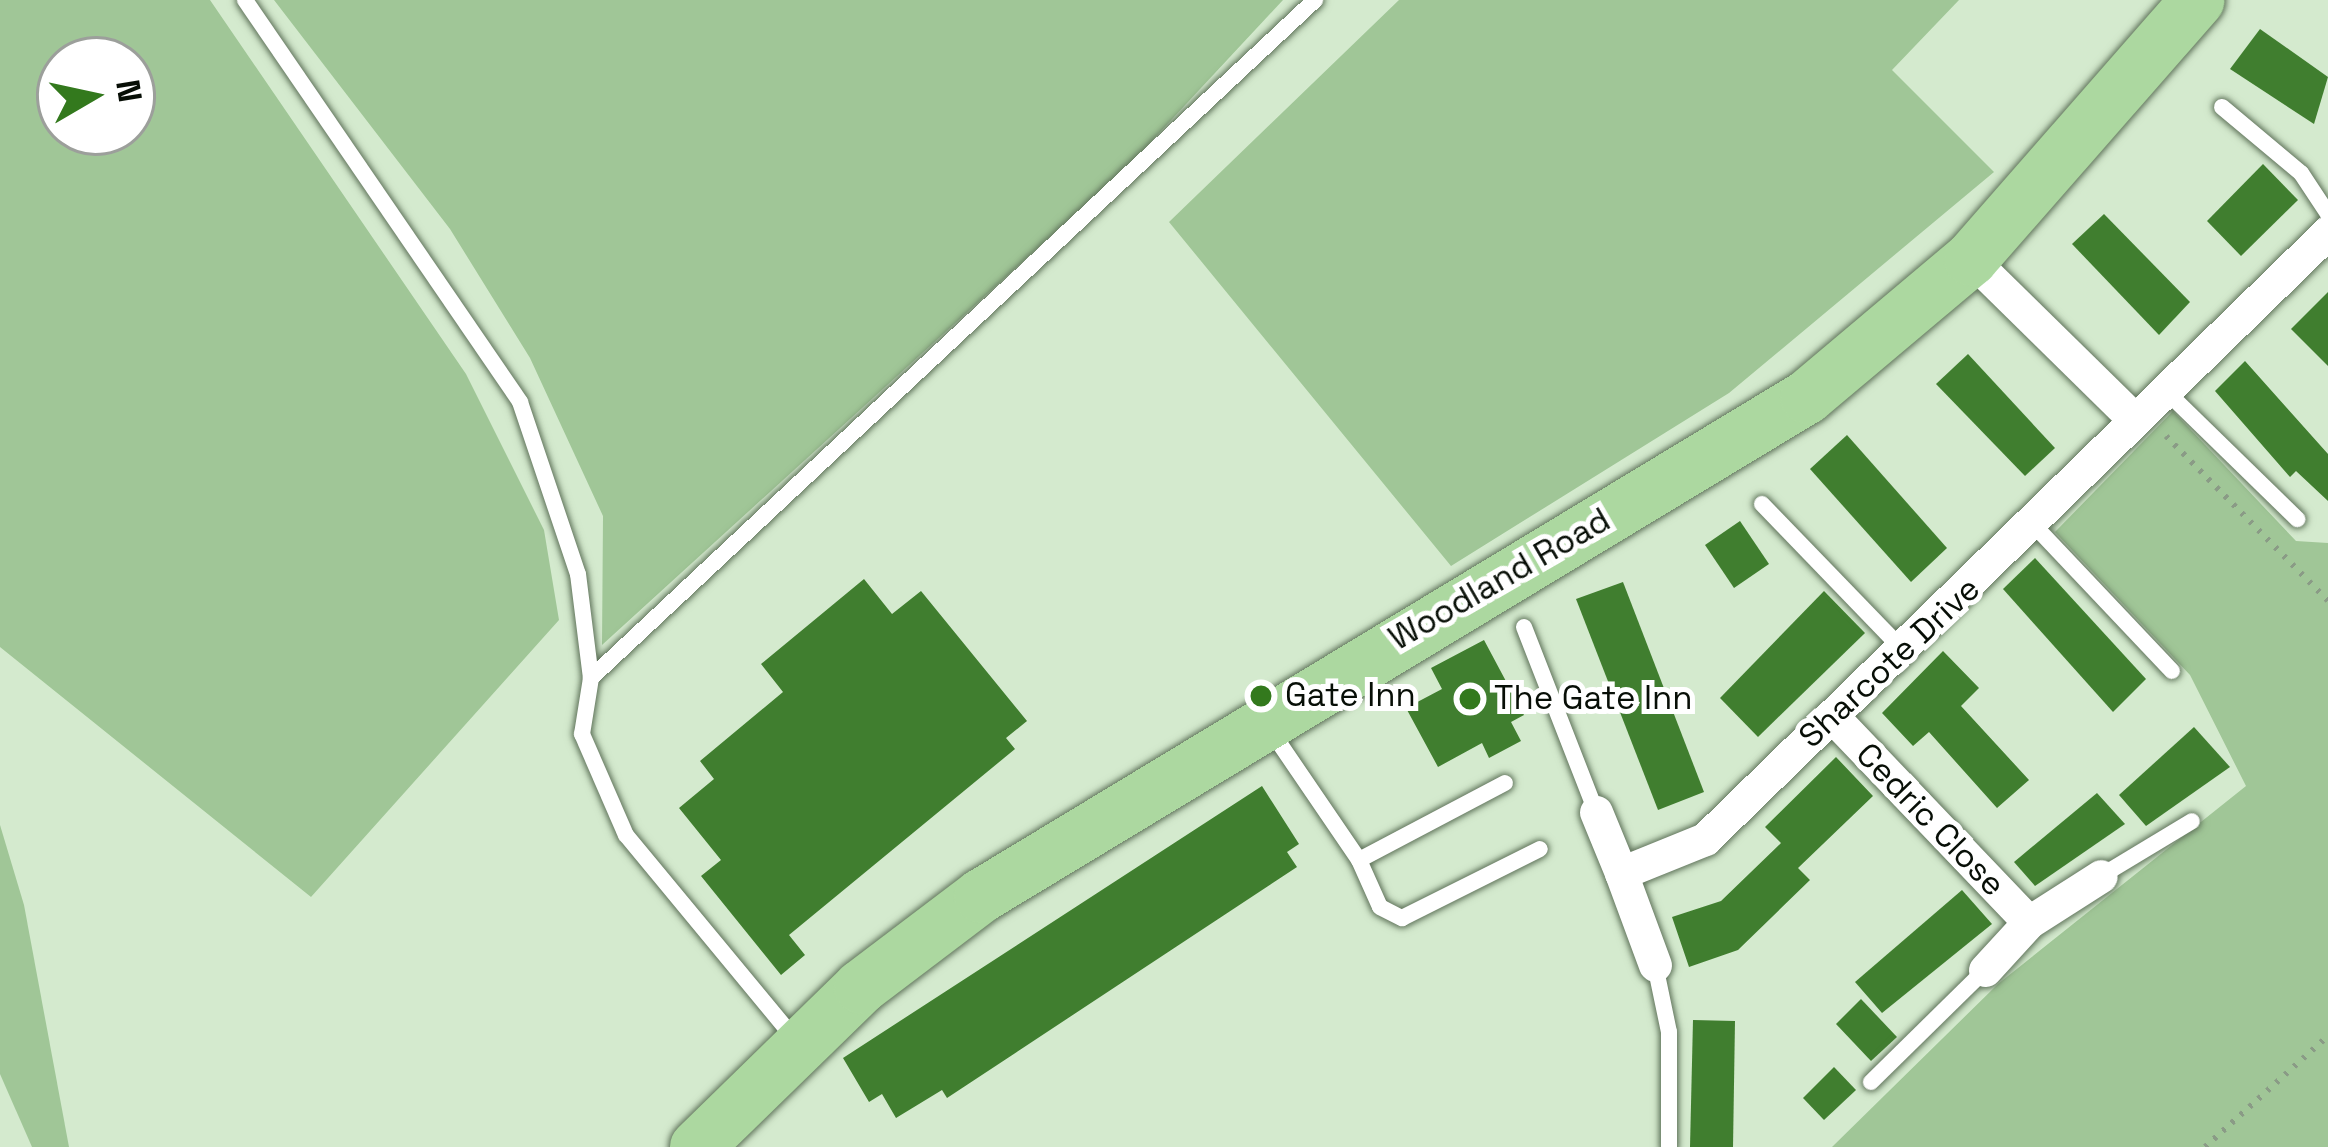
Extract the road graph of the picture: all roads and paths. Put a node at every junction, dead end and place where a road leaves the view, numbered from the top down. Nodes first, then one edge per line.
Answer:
1 (245, 0) edge
2 (1315, 0) edge
3 (2198, 0) edge
4 (2222, 107) dead end
5 (2328, 214) edge
6 (2328, 232) edge
7 (1971, 259) junction
8 (2151, 402) junction
9 (1762, 504) dead end
10 (2297, 519) dead end
11 (2031, 522) junction
12 (2328, 601) edge
13 (1524, 626) dead end
14 (1901, 648) junction
15 (2172, 671) dead end
16 (591, 678) junction
17 (1832, 716) junction
18 (1265, 722) junction
19 (1505, 783) dead end
20 (1596, 812) joint
21 (2192, 821) dead end
22 (1540, 849) dead end
23 (1359, 860) junction
24 (1621, 873) junction
25 (2101, 876) joint
26 (2029, 922) junction
27 (1655, 965) joint
28 (1985, 970) joint
29 (2328, 1036) edge
30 (800, 1045) junction
31 (1871, 1082) dead end
32 (697, 1147) edge
33 (1669, 1147) edge
34 (2205, 1147) edge

1 - 16 lane
2 - 16 lane
3 - 7 highway, Woodland Road
4 - 5 lane
6 - 8 street, Sharcote Drive
7 - 8 street
7 - 18 highway, Woodland Road
8 - 10 lane
8 - 11 street, Sharcote Drive
8 - 12 path
9 - 14 lane
11 - 14 street, Sharcote Drive
11 - 15 lane
13 - 20 lane
14 - 17 street, Sharcote Drive
16 - 30 lane
17 - 24 street, Sharcote Drive
17 - 26 street, Cedric Close
18 - 23 lane
18 - 30 highway, Woodland Road
19 - 23 lane
20 - 24 street
21 - 25 lane
22 - 23 lane
24 - 27 street
25 - 26 street, Cedric Close
26 - 28 street, Cedric Close
27 - 33 lane
28 - 31 lane
29 - 34 path
30 - 32 highway, Woodland Road

